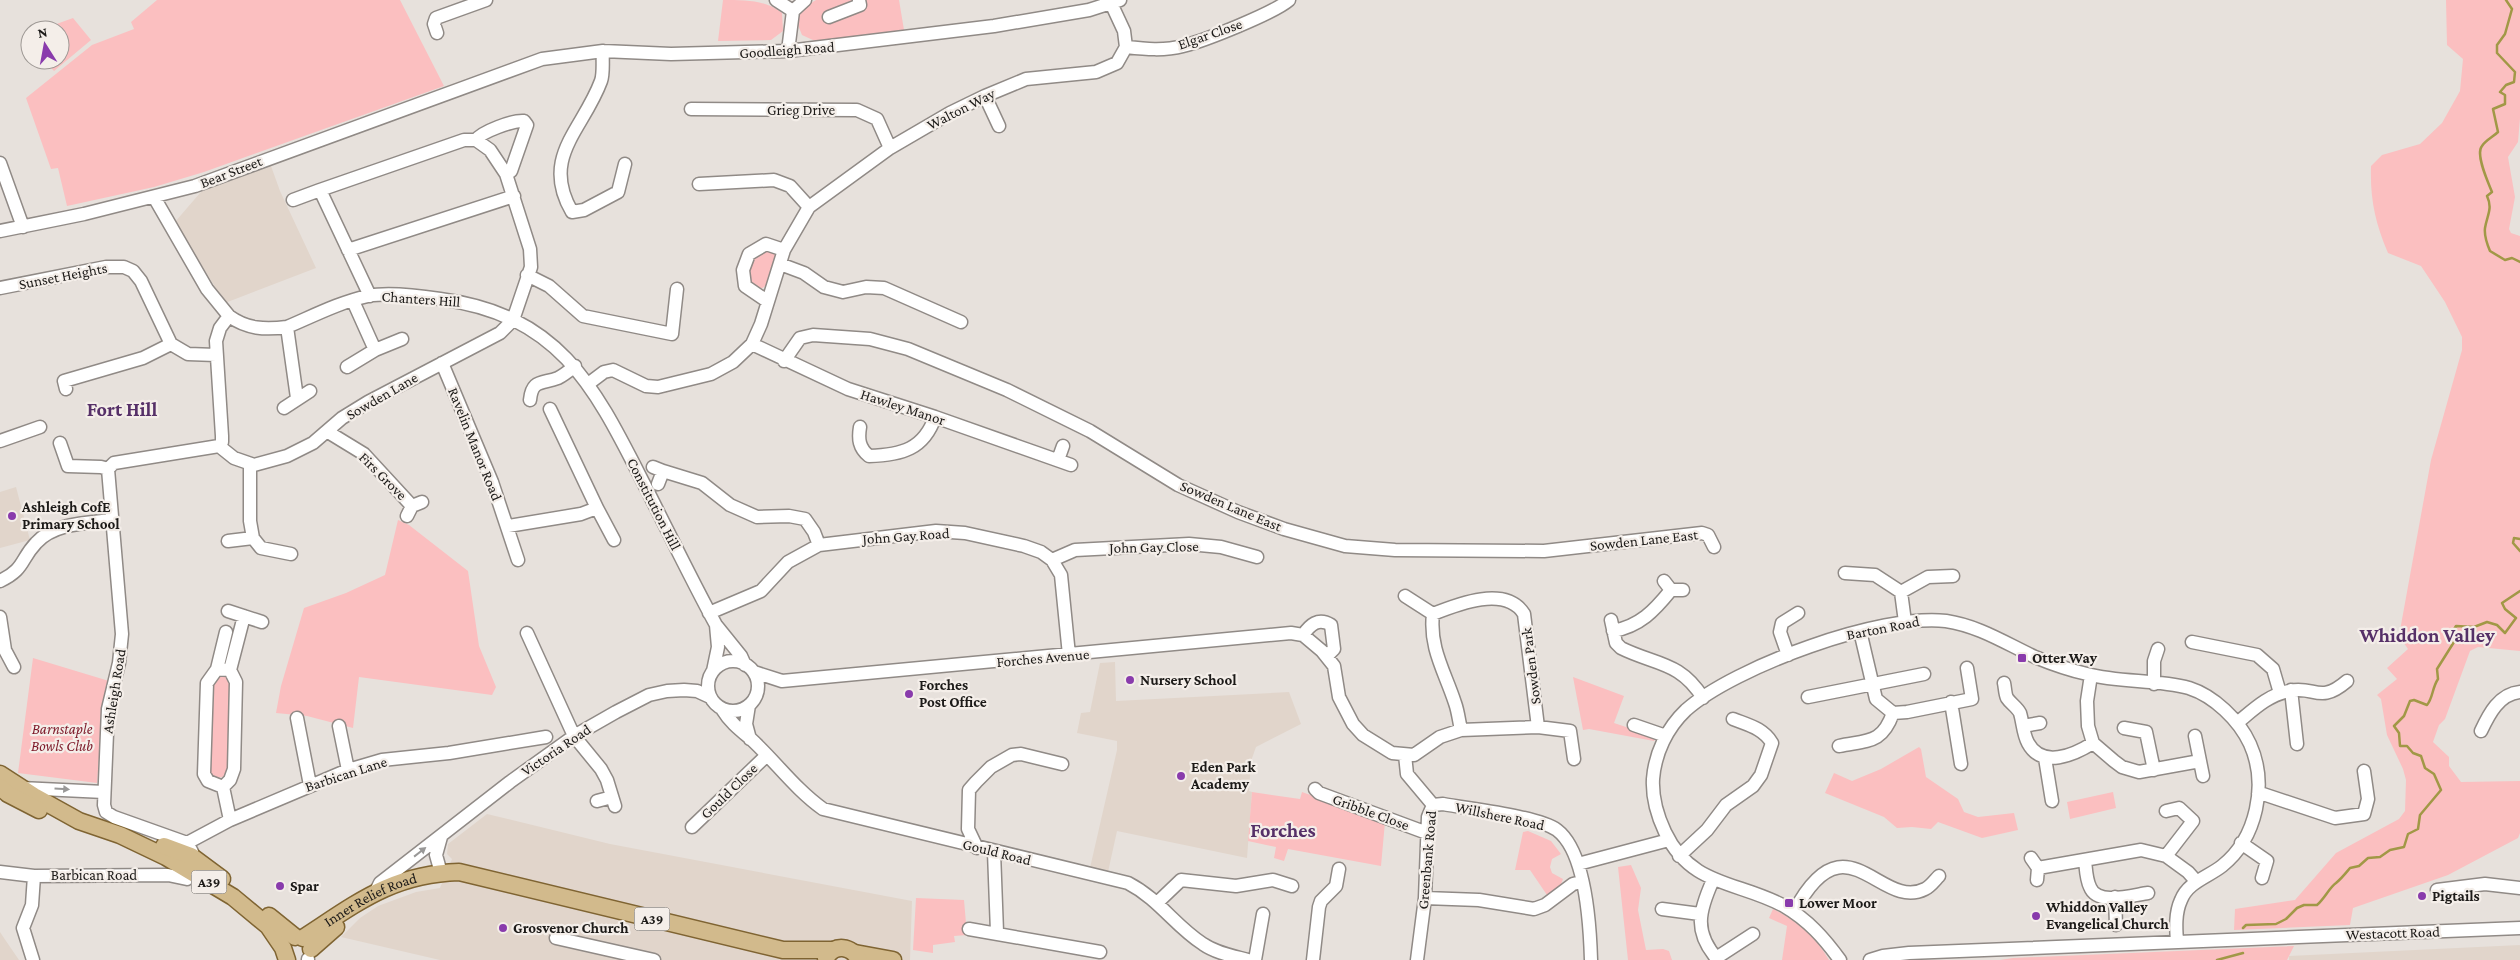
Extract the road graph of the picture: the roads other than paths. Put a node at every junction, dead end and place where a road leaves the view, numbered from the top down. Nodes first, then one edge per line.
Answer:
1 (486, 0) edge
2 (776, 0) edge
3 (804, 0) edge
4 (858, 0) edge
5 (1289, 0) edge
6 (1116, 2) edge
7 (792, 11) junction
8 (829, 17) dead end
9 (437, 33) dead end
10 (1126, 47) junction
11 (603, 50) junction
12 (788, 51) junction
13 (456, 89) joint
14 (985, 96) junction
15 (691, 109) dead end
16 (999, 126) dead end
17 (476, 140) junction
18 (890, 148) junction
19 (0, 163) edge
20 (625, 164) dead end
21 (506, 174) junction
22 (699, 184) dead end
23 (320, 190) junction
24 (514, 196) junction
25 (154, 197) junction
26 (292, 200) dead end
27 (809, 208) junction
28 (23, 228) junction
29 (0, 232) edge
30 (348, 250) junction
31 (784, 250) junction
32 (780, 264) junction
33 (527, 276) junction
34 (0, 288) edge
35 (677, 289) dead end
36 (370, 296) junction
37 (352, 301) junction
38 (767, 301) junction
39 (229, 316) junction
40 (513, 320) junction
41 (962, 322) dead end
42 (287, 326) junction
43 (402, 338) dead end
44 (171, 344) junction
45 (752, 344) junction
46 (374, 350) junction
47 (216, 355) junction
48 (784, 360) junction
49 (442, 363) junction
50 (575, 366) junction
51 (347, 367) dead end
52 (64, 381) dead end
53 (588, 384) junction
54 (310, 390) dead end
55 (297, 398) junction
56 (530, 400) dead end
57 (284, 408) dead end
58 (550, 409) dead end
59 (936, 417) junction
60 (40, 427) dead end
61 (860, 427) dead end
62 (328, 432) junction
63 (0, 441) edge
64 (60, 443) dead end
65 (218, 446) junction
66 (1063, 446) dead end
67 (1058, 460) junction
68 (250, 464) junction
69 (1072, 465) dead end
70 (108, 469) junction
71 (658, 484) dead end
72 (414, 508) dead end
73 (597, 508) junction
74 (112, 520) junction
75 (508, 526) junction
76 (253, 538) junction
77 (614, 540) dead end
78 (228, 541) dead end
79 (819, 545) junction
80 (1714, 547) dead end
81 (291, 554) dead end
82 (1256, 557) dead end
83 (518, 560) dead end
84 (1052, 560) junction
85 (1845, 573) dead end
86 (1953, 576) dead end
87 (0, 581) edge
88 (1672, 587) dead end
89 (1900, 592) junction
90 (1405, 596) dead end
91 (228, 611) dead end
92 (710, 613) junction
93 (1798, 613) dead end
94 (1433, 614) junction
95 (244, 616) junction
96 (0, 617) edge
97 (262, 622) dead end
98 (1905, 622) junction
99 (716, 626) junction
100 (1860, 631) junction
101 (226, 632) dead end
102 (527, 633) dead end
103 (1303, 635) junction
104 (2192, 642) dead end
105 (2158, 649) dead end
106 (1069, 655) junction
107 (1788, 655) junction
108 (1328, 656) junction
109 (14, 666) dead end
110 (750, 668) junction
111 (1966, 668) dead end
112 (224, 669) junction
113 (712, 674) junction
114 (1924, 674) dead end
115 (2090, 675) junction
116 (782, 681) junction
117 (2347, 681) dead end
118 (2004, 683) dead end
119 (1871, 684) junction
120 (2154, 684) junction
121 (684, 690) junction
122 (2286, 692) junction
123 (2520, 692) edge
124 (757, 693) junction
125 (1808, 696) dead end
126 (710, 697) junction
127 (1703, 698) junction
128 (1952, 702) junction
129 (749, 705) junction
130 (722, 709) junction
131 (1893, 713) junction
132 (297, 718) dead end
133 (1733, 719) dead end
134 (2040, 723) dead end
135 (2237, 723) junction
136 (1634, 725) dead end
137 (340, 726) dead end
138 (2023, 726) junction
139 (1538, 727) junction
140 (2124, 728) dead end
141 (1461, 730) junction
142 (574, 736) junction
143 (1666, 736) junction
144 (2195, 736) dead end
145 (2481, 736) dead end
146 (546, 738) dead end
147 (750, 739) junction
148 (2093, 743) junction
149 (2297, 744) dead end
150 (1839, 746) dead end
151 (1405, 755) junction
152 (766, 756) junction
153 (2044, 758) junction
154 (1574, 759) dead end
155 (2200, 761) junction
156 (1062, 764) dead end
157 (1961, 764) dead end
158 (348, 770) junction
159 (2154, 770) junction
160 (2364, 771) dead end
161 (0, 774) edge
162 (2203, 776) dead end
163 (310, 785) junction
164 (0, 787) edge
165 (223, 787) junction
166 (21, 788) junction
167 (1315, 789) dead end
168 (104, 792) junction
169 (2258, 794) junction
170 (597, 801) dead end
171 (2052, 801) dead end
172 (1433, 805) junction
173 (2166, 811) dead end
174 (230, 820) junction
175 (79, 821) junction
176 (692, 827) dead end
177 (968, 829) junction
178 (1427, 833) junction
179 (120, 835) junction
180 (441, 837) junction
181 (1668, 840) junction
182 (955, 842) junction
183 (2242, 843) junction
184 (977, 848) junction
185 (189, 850) junction
186 (994, 852) junction
187 (1679, 856) junction
188 (2166, 856) junction
189 (2085, 860) junction
190 (1578, 864) junction
191 (1339, 869) dead end
192 (2035, 869) dead end
193 (0, 872) edge
194 (34, 876) junction
195 (1939, 876) dead end
196 (436, 878) junction
197 (2262, 878) dead end
198 (187, 879) dead end
199 (1713, 880) junction
200 (1581, 882) junction
201 (2196, 882) junction
202 (1292, 886) dead end
203 (2520, 888) edge
204 (2437, 890) dead end
205 (375, 893) junction
206 (2148, 893) dead end
207 (2115, 897) junction
208 (1425, 898) junction
209 (1158, 902) junction
210 (1662, 908) dead end
211 (1794, 912) junction
212 (1263, 914) dead end
213 (1700, 914) junction
214 (2116, 925) dead end
215 (968, 928) dead end
216 (2520, 928) edge
217 (996, 932) junction
218 (1753, 934) dead end
219 (556, 938) dead end
220 (2177, 942) junction
221 (783, 950) junction
222 (1100, 952) dead end
223 (297, 953) edge
224 (829, 955) edge
225 (857, 957) edge
226 (1717, 959) edge
227 (33, 960) edge
228 (654, 960) edge
229 (801, 960) edge
230 (893, 960) edge
231 (1248, 960) edge
232 (1255, 960) edge
233 (1313, 960) edge
234 (1417, 960) edge
235 (1590, 960) edge
236 (1840, 960) edge
237 (1870, 960) edge

1 - 9 street
2 - 7 street
3 - 7 street
4 - 8 street
5 - 10 street, Elgar Close
6 - 10 street
6 - 12 street, Goodleigh Road
7 - 12 street
10 - 14 street, Walton Way
11 - 12 street, Goodleigh Road
11 - 13 street, Goodleigh Road
11 - 20 street
13 - 25 street, Bear Street
14 - 16 street
14 - 18 street, Walton Way
15 - 18 street, Grieg Drive
17 - 21 street
17 - 21 street
17 - 23 street
18 - 27 street, Walton Way
19 - 28 street
21 - 24 street
22 - 27 street
23 - 26 street
23 - 30 street, Chanters Hill
24 - 30 street
24 - 33 street
25 - 28 street, Bear Street
25 - 39 street
27 - 31 street, Walton Way
28 - 29 street, Bear Street
30 - 36 street, Chanters Hill
31 - 32 street, Walton Way
31 - 38 street
32 - 38 street, Walton Way
32 - 41 street
33 - 35 street
33 - 40 street
34 - 44 street, Sunset Heights
36 - 37 street, Chanters Hill
36 - 40 street, Chanters Hill
37 - 42 street, Chanters Hill
37 - 46 street
38 - 45 street, Walton Way
39 - 42 street, Chanters Hill
39 - 47 street
40 - 49 street, Sowden Lane
40 - 50 street
42 - 55 street
43 - 46 street
44 - 47 street
44 - 52 street
45 - 48 street, Hawley Manor
45 - 53 street
46 - 51 street
47 - 65 street
48 - 59 street, Hawley Manor
48 - 80 street, Sowden Lane East
49 - 62 street, Sowden Lane
49 - 75 street, Ravelin Manor Road
50 - 53 street
50 - 56 street
53 - 92 street, Constitution Hill
54 - 55 street
55 - 57 street
58 - 73 street
59 - 61 street
59 - 67 street, Hawley Manor
60 - 63 street
62 - 68 street, Sowden Lane
62 - 72 street, Firs Grove
64 - 70 street
65 - 68 street
65 - 70 street
66 - 67 street
67 - 69 street, Hawley Manor
68 - 76 street
70 - 74 street, Ashleigh Road
71 - 79 street
73 - 75 street
73 - 77 street
74 - 87 street
74 - 168 street, Ashleigh Road
75 - 83 street, Ravelin Manor Road
76 - 78 street
76 - 81 street
79 - 84 street, John Gay Road
79 - 92 street, John Gay Road
82 - 84 street, John Gay Close
84 - 106 street
85 - 89 street
86 - 89 street
88 - 127 street
89 - 98 street
90 - 94 street
91 - 95 street
92 - 99 street, Constitution Hill
93 - 107 street
94 - 139 street, Sowden Park
94 - 141 street
95 - 97 street
95 - 112 street
96 - 109 street
98 - 100 street, Barton Road
98 - 115 street, Barton Road
99 - 110 street, Constitution Hill
99 - 113 street, Constitution Hill
100 - 107 street, Barton Road
100 - 119 street
101 - 112 street
102 - 142 street
103 - 106 street, Forches Avenue
103 - 108 street
103 - 108 street
104 - 122 street
105 - 120 street
106 - 116 street, Forches Avenue
107 - 127 street, Barton Road
108 - 151 street
110 - 113 street
110 - 116 street, Forches Avenue
110 - 124 street
111 - 128 street
112 - 165 street
112 - 165 street
113 - 121 street, Victoria Road
113 - 126 street
114 - 119 street
115 - 120 street, Barton Road
115 - 148 street
116 - 124 street, Forches Avenue
117 - 122 street
118 - 138 street
119 - 125 street
119 - 131 street
120 - 135 street, Barton Road
121 - 126 street, Victoria Road
121 - 142 street, Victoria Road
122 - 135 street
122 - 149 street
123 - 145 street
124 - 129 street
126 - 130 street
127 - 143 street, Barton Road
128 - 131 street
128 - 157 street
129 - 130 street
129 - 147 street
130 - 147 street, Gould Road
131 - 150 street
132 - 163 street
133 - 187 street
134 - 138 street
135 - 169 street, Barton Road
136 - 143 street
137 - 158 street
138 - 153 street
139 - 141 street, Sowden Park
139 - 154 street, Sowden Park
140 - 159 street
141 - 151 street, Sowden Park
142 - 170 street
142 - 180 street, Victoria Road
143 - 181 street, Barton Road
144 - 155 street
146 - 158 street, Barbican Lane
147 - 152 street, Gould Road
148 - 153 street
148 - 159 street
151 - 172 street, Greenbank Road
152 - 176 street, Gould Close
152 - 182 street, Gould Road
153 - 171 street
155 - 159 street
155 - 162 street
156 - 177 street
158 - 163 street, Barbican Lane
160 - 169 street
161 - 166 main road, A39
163 - 174 street, Barbican Lane
164 - 175 main road, A39
165 - 174 street
166 -> 168 street
166 - 175 main road, A39
167 - 178 street, Gribble Close
168 - 185 street, Ashleigh Road
169 - 183 street, Barton Road
172 - 178 street, Greenbank Road
172 - 190 street, Willshere Road
173 - 188 street
174 - 185 street, Barbican Lane
175 - 179 main road, A39
177 - 182 street
177 - 184 street
178 - 208 street, Greenbank Road
179 - 185 main road, A39
179 - 223 main road, A39
180 - 196 street
205 -> 180 street, Victoria Road
181 - 187 street, Barton Road
181 - 190 street
182 - 184 street, Gould Road
183 - 197 street
183 - 201 street, Barton Road
184 - 186 street, Gould Road
185 - 223 main road, A39
186 - 209 street, Gould Road
186 - 217 street
187 - 199 street, Barton Road
188 - 189 street
188 - 201 street
189 - 192 street
189 - 207 street
190 - 200 street, Willshere Road
191 - 233 street
193 - 194 street, Barbican Road
194 - 198 street, Barbican Road
194 - 227 street
195 - 211 street
196 - 205 main road, Inner Relief Road / A39
196 - 221 main road, Inner Relief Road / A39
196 - 223 main road, Inner Relief Road / A39
199 - 211 street, Barton Road
199 - 213 street
200 - 208 street
200 - 235 street, Willshere Road
201 - 220 street, Barton Road
202 - 209 street
203 - 204 street
205 - 223 main road, Inner Relief Road / A39
206 - 207 street
207 - 214 street
208 - 234 street, Greenbank Road
209 - 231 street, Gould Road
210 - 213 street
211 - 236 street, Barton Road
212 - 232 street
213 - 226 street
215 - 217 street
216 - 220 street, Westacott Road
217 - 222 street
218 - 226 street
219 - 228 street
220 - 237 street, Westacott Road
221 - 224 main road, A39
221 - 229 main road, A39
224 - 225 main road
225 - 230 main road

